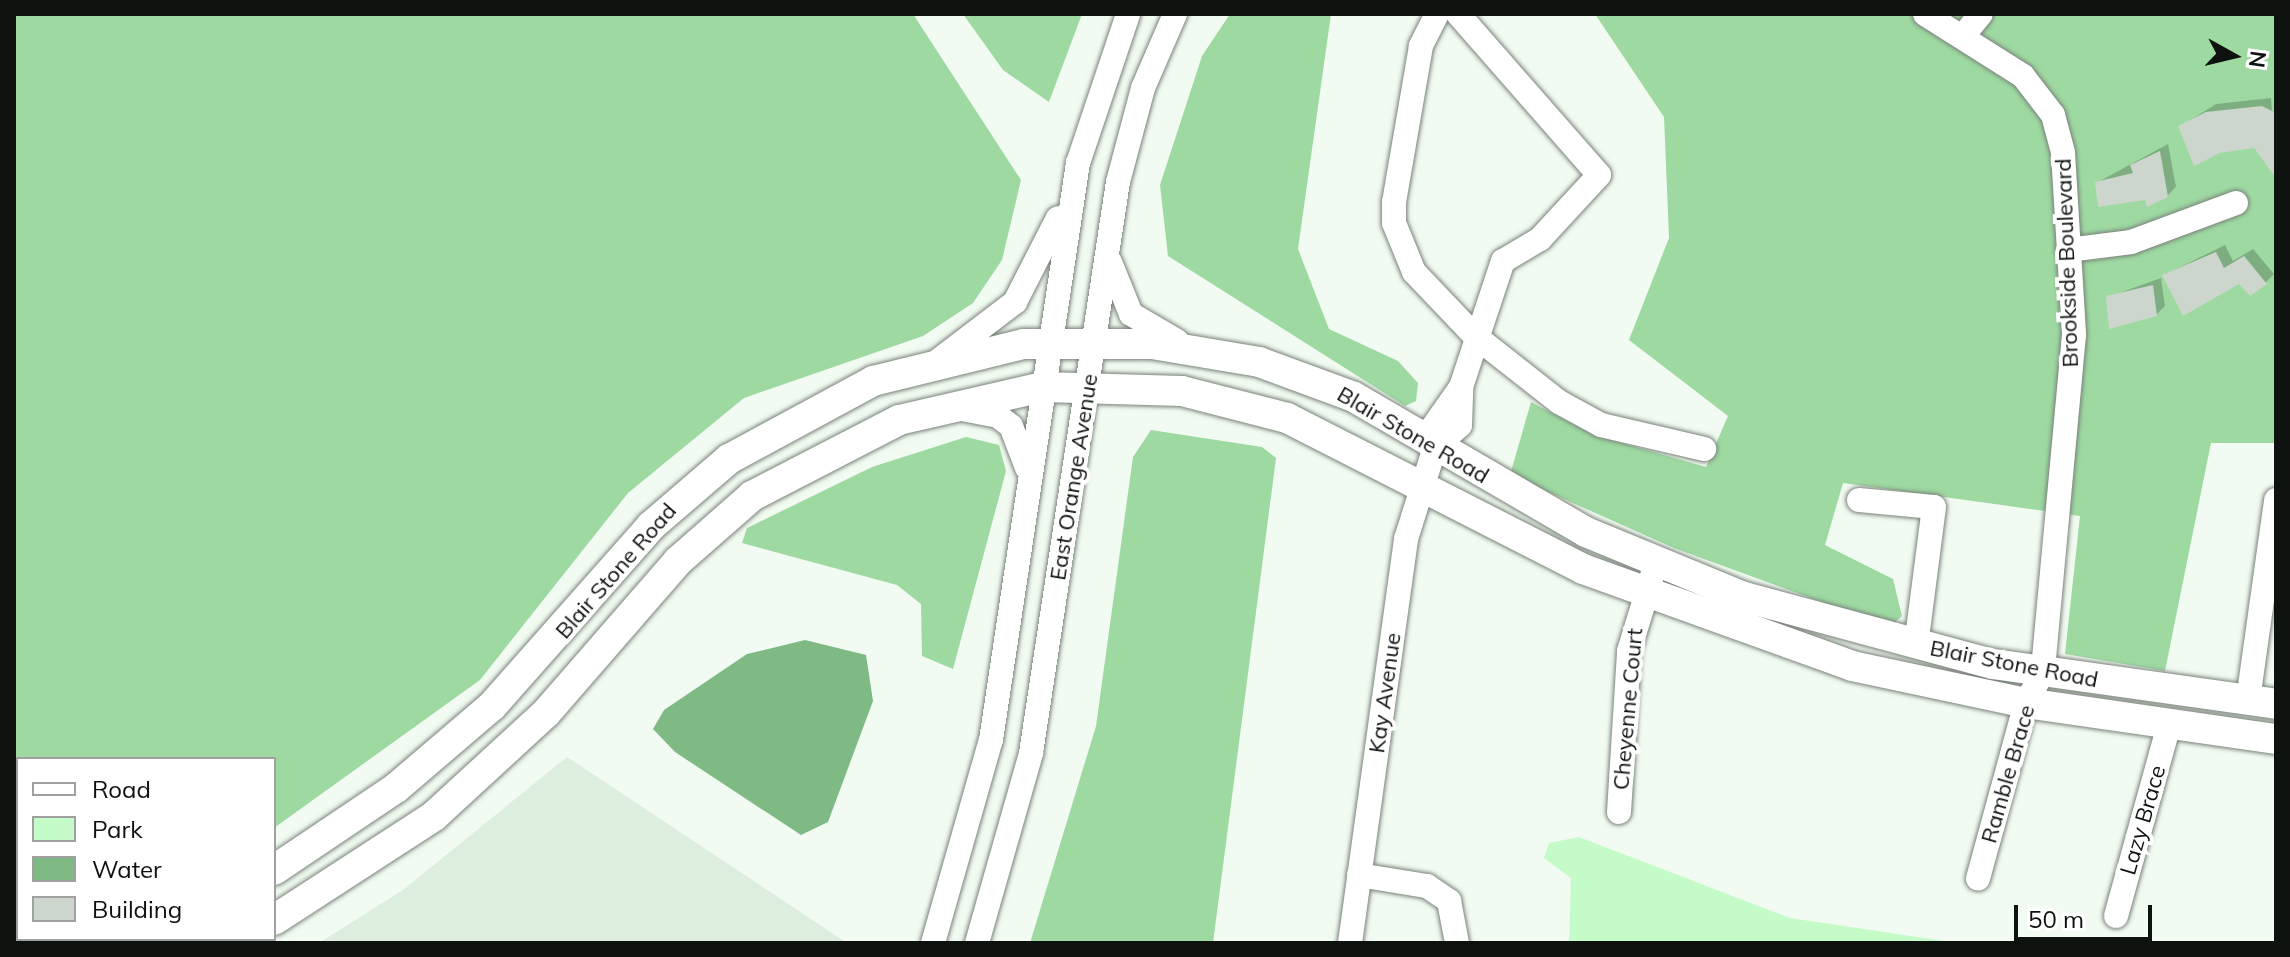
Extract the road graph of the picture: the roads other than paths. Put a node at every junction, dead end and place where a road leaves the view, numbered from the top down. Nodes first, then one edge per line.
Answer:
1 (1128, 14) edge
2 (1175, 14) edge
3 (1437, 14) edge
4 (1458, 14) edge
5 (1925, 14) edge
6 (1981, 14) edge
7 (1963, 36) junction
8 (1078, 163) junction
9 (2236, 203) dead end
10 (1108, 250) junction
11 (2068, 250) junction
12 (1475, 336) junction
13 (1095, 341) junction
14 (1050, 342) junction
15 (1206, 351) junction
16 (936, 361) junction
17 (1088, 384) junction
18 (1043, 387) junction
19 (927, 410) junction
20 (1435, 447) junction
21 (1704, 449) dead end
22 (1029, 483) junction
23 (1423, 483) junction
24 (1859, 500) dead end
25 (2276, 500) edge
26 (1658, 563) junction
27 (1643, 594) junction
28 (1916, 646) junction
29 (2043, 672) junction
30 (2262, 702) edge
31 (2026, 703) junction
32 (2169, 725) junction
33 (2276, 739) edge
34 (1619, 812) dead end
35 (321, 841) junction
36 (276, 869) edge
37 (1359, 875) junction
38 (345, 877) junction
39 (1978, 879) dead end
40 (2116, 916) dead end
41 (276, 919) edge
42 (933, 943) edge
43 (977, 943) edge
44 (1350, 943) edge
45 (1457, 943) edge

1 - 8 street, East Orange Avenue
2 - 10 street, East Orange Avenue
3 - 12 street
4 - 12 street, Kay Avenue
5 - 7 street, Brookside Boulevard
6 - 7 street
7 - 11 street, Brookside Boulevard
8 - 14 street, East Orange Avenue
8 - 16 street
9 - 11 street
10 - 13 street, East Orange Avenue
10 - 15 street
11 - 29 street, Brookside Boulevard
12 - 20 street, Kay Avenue
12 - 21 street
13 - 14 main road, Blair Stone Road
13 - 15 main road, Blair Stone Road
13 - 17 street, East Orange Avenue
14 - 16 main road, Blair Stone Road
14 - 18 street, East Orange Avenue
15 - 20 main road, Blair Stone Road
16 - 35 main road, Blair Stone Road
17 - 18 main road, Blair Stone Road
17 - 23 main road, Blair Stone Road
17 - 43 street, East Orange Avenue
18 - 19 main road, Blair Stone Road
18 - 22 street, East Orange Avenue
19 - 22 street
19 - 38 main road, Blair Stone Road
20 - 23 street, Kay Avenue
20 - 26 main road, Blair Stone Road
22 - 42 street, East Orange Avenue
23 - 27 main road, Blair Stone Road
23 - 37 street, Kay Avenue
24 - 28 street
25 - 30 street
26 - 27 street, Cheyenne Court
26 - 28 main road, Blair Stone Road
27 - 31 main road, Blair Stone Road
27 - 34 street, Cheyenne Court
28 - 29 main road, Blair Stone Road
29 - 30 main road, Blair Stone Road
29 - 31 street, Ramble Brace
31 - 32 main road, Blair Stone Road
31 - 39 street, Ramble Brace
32 - 33 main road, Blair Stone Road
32 - 40 street, Lazy Brace
35 - 36 main road, Blair Stone Road
35 - 38 main road
37 - 44 street, Kay Avenue
37 - 45 street
38 - 41 main road, Blair Stone Road

